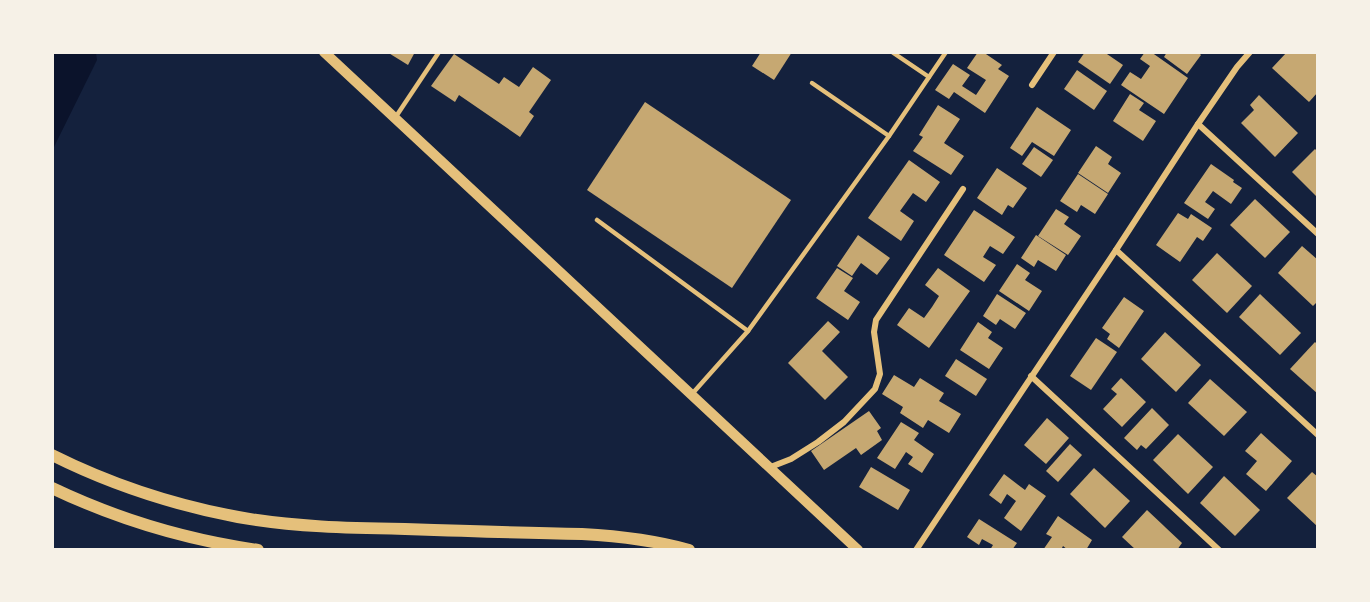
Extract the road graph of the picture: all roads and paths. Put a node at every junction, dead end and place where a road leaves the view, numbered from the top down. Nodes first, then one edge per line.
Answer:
1 (324, 52) edge
2 (439, 52) edge
3 (892, 52) edge
4 (946, 52) edge
5 (1053, 52) edge
6 (1250, 52) edge
7 (929, 77) junction
8 (812, 83) dead end
9 (1032, 85) dead end
10 (394, 119) junction
11 (1198, 124) junction
12 (889, 136) junction
13 (963, 189) dead end
14 (597, 220) dead end
15 (1317, 234) edge
16 (1116, 250) junction
17 (748, 331) junction
18 (1031, 376) junction
19 (691, 395) junction
20 (1317, 435) edge
21 (52, 455) edge
22 (768, 468) junction
23 (52, 488) edge
24 (258, 549) edge
25 (689, 549) edge
26 (858, 549) edge
27 (916, 549) edge
28 (1219, 549) edge

1 - 10 street
2 - 10 lane
3 - 7 lane
4 - 7 lane
5 - 9 street
6 - 11 street
7 - 12 lane
8 - 12 lane
10 - 19 street
11 - 15 street
11 - 16 street
12 - 17 lane
13 - 22 street
14 - 17 lane
16 - 18 street
16 - 20 street
17 - 19 lane
18 - 27 street
18 - 28 street
19 - 22 street
21 - 25 main road
22 - 26 street
23 - 24 main road

